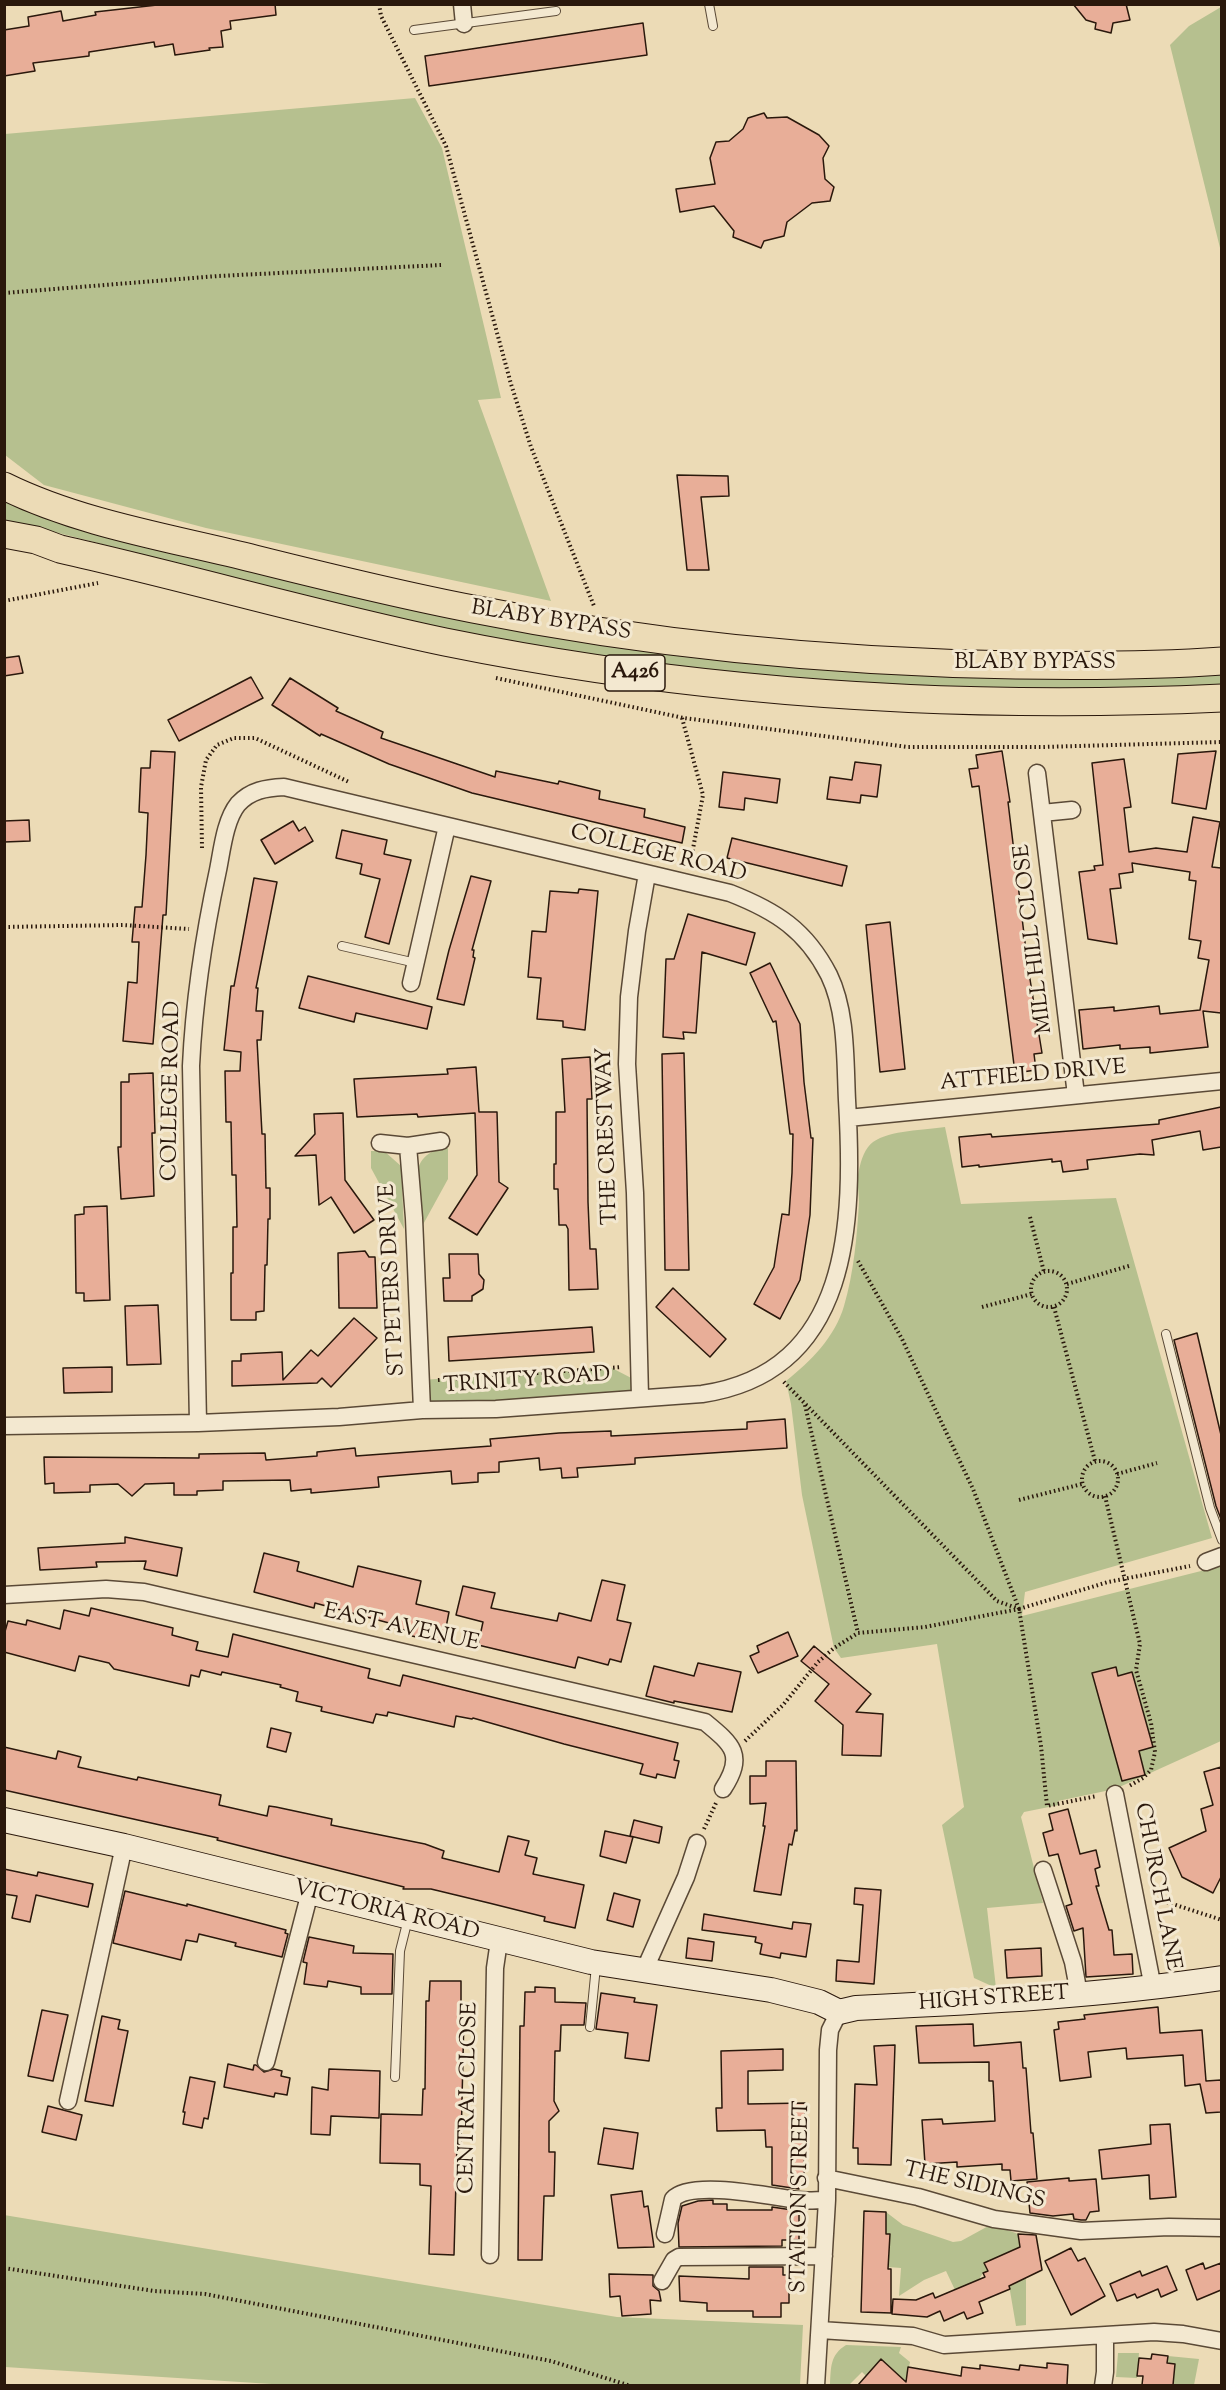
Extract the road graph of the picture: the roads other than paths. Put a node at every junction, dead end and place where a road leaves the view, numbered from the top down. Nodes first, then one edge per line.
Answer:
1 (462, 4) edge
2 (709, 4) edge
3 (556, 11) dead end
4 (465, 24) junction
5 (713, 26) dead end
6 (414, 30) dead end
7 (4, 486) edge
8 (4, 534) edge
9 (1221, 661) edge
10 (1221, 698) edge
11 (1037, 773) dead end
12 (1072, 810) dead end
13 (1042, 813) junction
14 (447, 826) junction
15 (647, 874) junction
16 (342, 946) dead end
17 (416, 963) junction
18 (411, 983) dead end
19 (1221, 1081) edge
20 (1076, 1095) junction
21 (848, 1118) junction
22 (441, 1141) dead end
23 (380, 1143) dead end
24 (408, 1146) junction
25 (1166, 1334) dead end
26 (640, 1397) junction
27 (422, 1410) junction
28 (198, 1423) junction
29 (4, 1426) edge
30 (1221, 1540) edge
31 (4, 1595) edge
32 (723, 1790) road end
33 (1115, 1794) road end
34 (4, 1820) edge
35 (697, 1843) road end
36 (123, 1846) junction
37 (1043, 1870) dead end
38 (310, 1892) junction
39 (408, 1917) junction
40 (499, 1941) junction
41 (596, 1963) junction
42 (644, 1971) junction
43 (1221, 1978) edge
44 (1153, 1988) junction
45 (1079, 1994) junction
46 (839, 2012) junction
47 (590, 2026) dead end
48 (266, 2062) dead end
49 (395, 2077) dead end
50 (68, 2101) dead end
51 (826, 2178) junction
52 (826, 2200) junction
53 (1221, 2228) edge
54 (665, 2234) dead end
55 (490, 2255) dead end
56 (824, 2256) junction
57 (662, 2281) dead end
58 (820, 2330) junction
59 (1105, 2336) junction
60 (1221, 2341) edge
61 (816, 2385) edge
62 (1103, 2385) edge

1 - 4 street
2 - 5 lane
3 - 4 lane
4 - 6 lane
7 - 9 main road, BLABY BYPASS / A426
8 - 10 main road, BLABY BYPASS / A426
11 - 13 street, MILL HILL CLOSE
12 - 13 street, MILL HILL CLOSE
13 - 20 street, MILL HILL CLOSE
14 - 15 street, COLLEGE ROAD
14 - 17 street
14 - 28 street, COLLEGE ROAD
15 - 21 street, COLLEGE ROAD
15 - 26 street, THE CRESTWAY
16 - 17 lane
17 - 18 street
19 - 20 street, ATTFIELD DRIVE
20 - 21 street, ATTFIELD DRIVE
21 - 26 street, TRINITY ROAD
22 - 24 street
23 - 24 street
24 - 27 street, ST PETERS DRIVE
25 - 30 lane
26 - 27 street, TRINITY ROAD
27 - 28 street, TRINITY ROAD
28 - 29 street, TRINITY ROAD
31 - 32 street, EAST AVENUE
33 - 44 street, CHURCH LANE
34 - 36 street, VICTORIA ROAD
35 - 42 street
36 - 38 street, VICTORIA ROAD
36 - 50 street
37 - 45 street
38 - 39 street, VICTORIA ROAD
38 - 48 street
39 - 40 street, VICTORIA ROAD
39 - 49 lane
40 - 41 street, VICTORIA ROAD
40 - 55 street, CENTRAL CLOSE
41 - 42 street, VICTORIA ROAD
41 - 47 lane
42 - 46 street, VICTORIA ROAD
43 - 44 street, HIGH STREET
44 - 45 street, HIGH STREET
45 - 46 street, HIGH STREET
46 - 51 street, STATION STREET
51 - 52 street, STATION STREET
51 - 53 street, THE SIDINGS
52 - 54 street
52 - 56 street, STATION STREET
56 - 57 street
56 - 58 street, STATION STREET
58 - 59 street
58 - 61 street, STATION STREET
59 - 60 street
59 - 62 street

